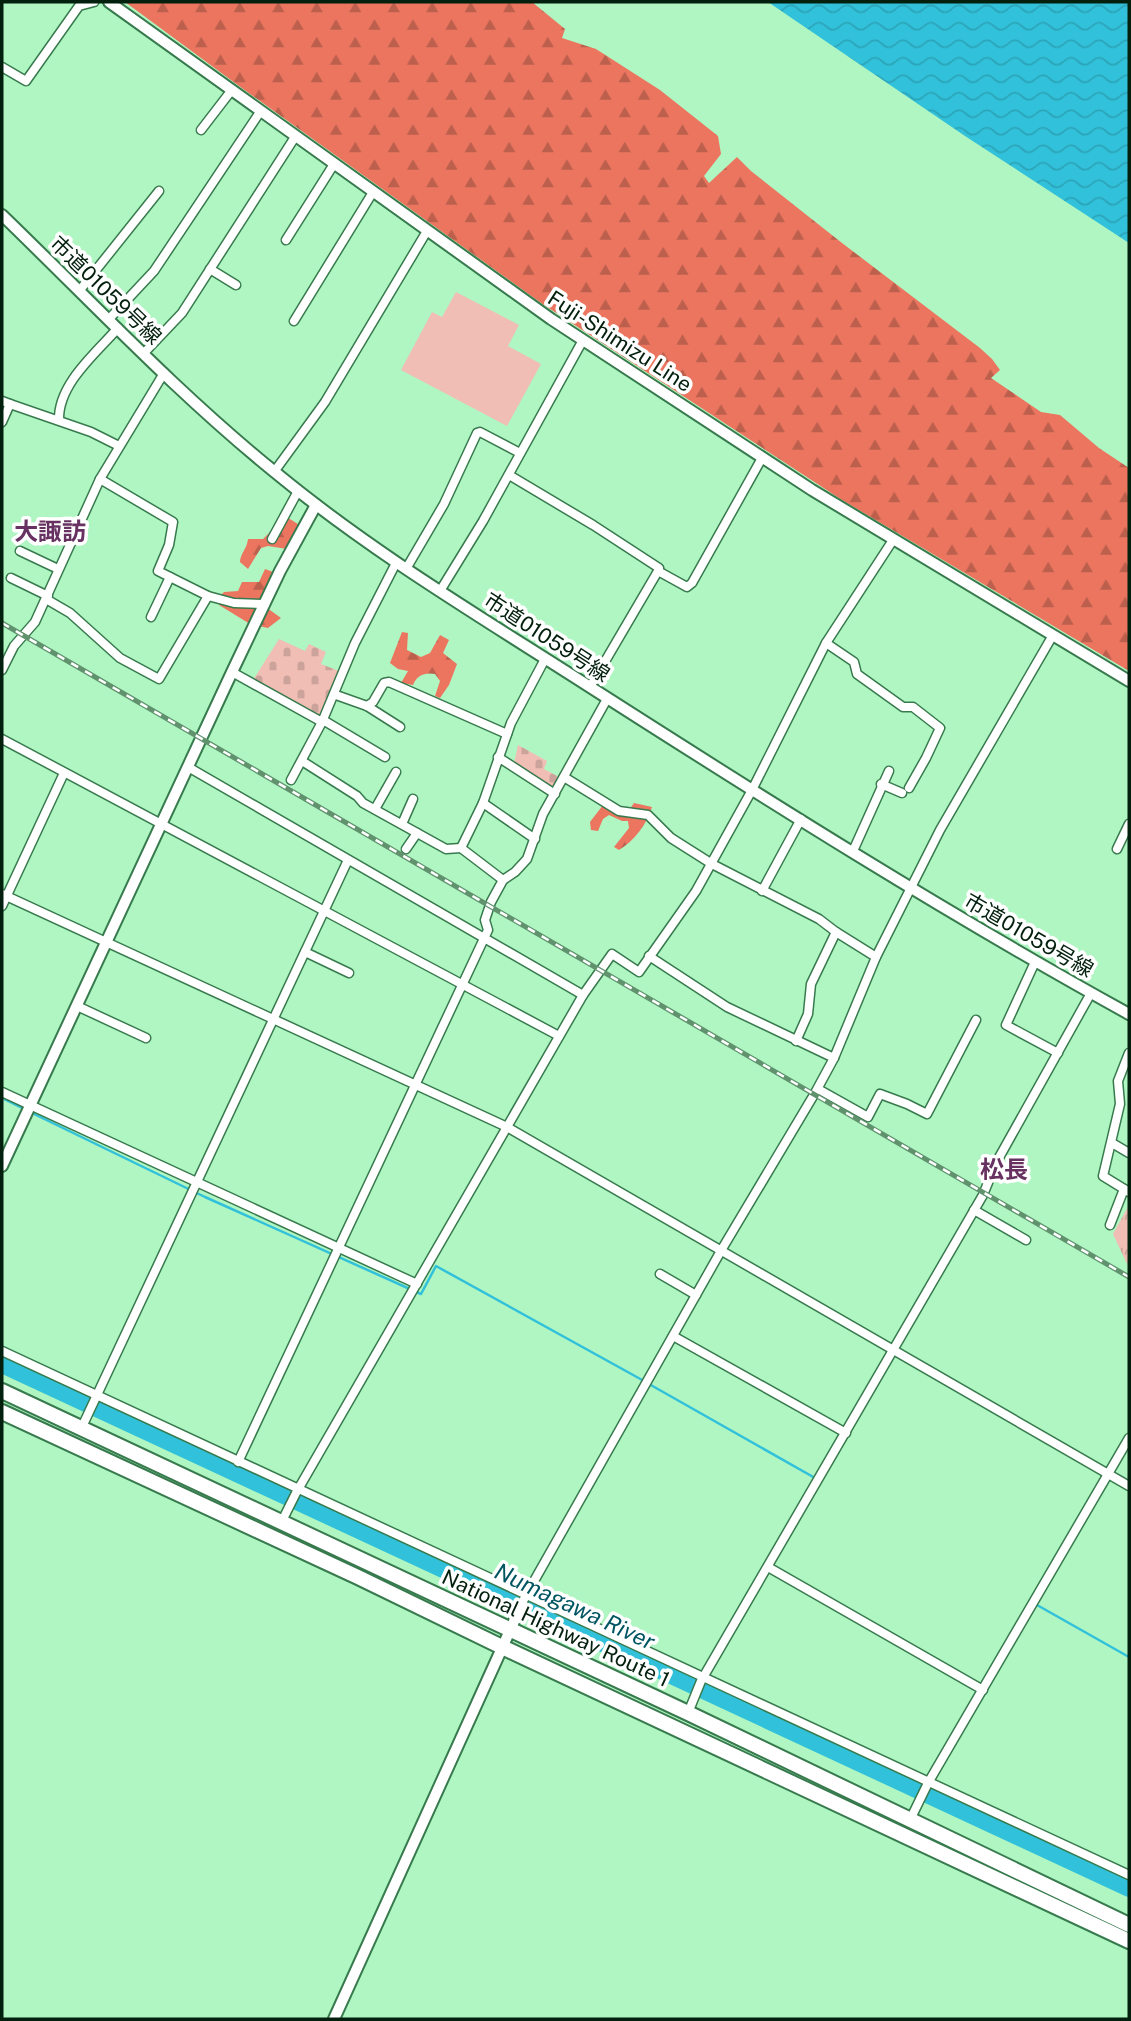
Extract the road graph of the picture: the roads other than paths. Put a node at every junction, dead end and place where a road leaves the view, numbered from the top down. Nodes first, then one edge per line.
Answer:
1 (94, 2) edge
2 (109, 2) edge
3 (2, 67) edge
4 (230, 91) junction
5 (260, 112) junction
6 (201, 130) dead end
7 (295, 137) junction
8 (334, 164) junction
9 (159, 191) dead end
10 (373, 192) junction
11 (2, 215) edge
12 (427, 232) junction
13 (286, 240) dead end
14 (210, 269) junction
15 (236, 285) dead end
16 (80, 290) junction
17 (109, 319) junction
18 (294, 321) dead end
19 (118, 328) junction
20 (583, 340) junction
21 (144, 353) junction
22 (164, 373) junction
23 (6, 402) edge
24 (59, 420) junction
25 (2, 422) edge
26 (119, 446) junction
27 (520, 453) junction
28 (762, 458) junction
29 (274, 472) junction
30 (509, 475) junction
31 (100, 480) junction
32 (298, 491) junction
33 (316, 505) junction
34 (272, 539) dead end
35 (893, 540) junction
36 (20, 551) dead end
37 (396, 562) junction
38 (58, 569) junction
39 (406, 569) junction
40 (658, 571) junction
41 (170, 577) junction
42 (10, 578) dead end
43 (440, 591) junction
44 (208, 596) junction
45 (47, 598) junction
46 (265, 604) junction
47 (151, 617) dead end
48 (1053, 635) junction
49 (825, 643) junction
50 (545, 659) junction
51 (2, 670) edge
52 (232, 672) junction
53 (1129, 681) edge
54 (590, 687) junction
55 (336, 695) junction
56 (607, 699) junction
57 (367, 706) junction
58 (323, 721) junction
59 (400, 727) dead end
60 (507, 734) junction
61 (2, 740) edge
62 (385, 757) dead end
63 (498, 757) junction
64 (302, 761) junction
65 (188, 767) junction
66 (889, 771) dead end
67 (396, 772) dead end
68 (64, 773) junction
69 (564, 778) junction
70 (291, 780) dead end
71 (881, 784) junction
72 (752, 790) junction
73 (555, 794) junction
74 (413, 799) dead end
75 (483, 803) junction
76 (375, 809) junction
77 (801, 819) junction
78 (402, 824) junction
79 (1129, 824) edge
80 (162, 825) junction
81 (417, 833) junction
82 (535, 839) junction
83 (461, 848) junction
84 (406, 849) dead end
85 (1116, 849) dead end
86 (853, 851) junction
87 (348, 860) junction
88 (712, 864) junction
89 (503, 880) junction
90 (911, 887) junction
91 (762, 891) junction
92 (4, 895) edge
93 (2, 906) edge
94 (323, 910) junction
95 (836, 932) junction
96 (484, 937) junction
97 (107, 942) junction
98 (304, 953) junction
99 (649, 956) junction
100 (876, 957) junction
101 (1035, 962) junction
102 (349, 973) dead end
103 (462, 984) junction
104 (1091, 993) junction
105 (583, 995) junction
106 (77, 1006) junction
107 (1129, 1014) edge
108 (275, 1020) junction
109 (976, 1020) dead end
110 (559, 1036) junction
111 (146, 1038) dead end
112 (796, 1041) junction
113 (1058, 1053) junction
114 (1129, 1053) edge
115 (834, 1058) junction
116 (414, 1084) junction
117 (818, 1088) junction
118 (2, 1092) edge
119 (1120, 1102) junction
120 (1129, 1106) edge
121 (27, 1111) junction
122 (507, 1127) junction
123 (1112, 1143) junction
124 (1129, 1153) edge
125 (2, 1166) edge
126 (197, 1182) junction
127 (1127, 1191) edge
128 (974, 1210) junction
129 (1110, 1225) dead end
130 (1026, 1240) dead end
131 (339, 1247) junction
132 (722, 1249) junction
133 (660, 1274) dead end
134 (416, 1284) junction
135 (696, 1295) junction
136 (673, 1336) junction
137 (894, 1350) junction
138 (2, 1351) edge
139 (2, 1391) edge
140 (96, 1398) junction
141 (2, 1412) edge
142 (81, 1429) junction
143 (846, 1433) junction
144 (1129, 1438) edge
145 (238, 1462) junction
146 (1109, 1474) junction
147 (1129, 1486) edge
148 (297, 1491) junction
149 (284, 1517) junction
150 (768, 1567) junction
151 (525, 1596) junction
152 (513, 1623) junction
153 (502, 1647) junction
154 (702, 1680) junction
155 (983, 1690) junction
156 (690, 1707) junction
157 (928, 1784) junction
158 (910, 1820) junction
159 (1129, 1875) edge
160 (1129, 1925) edge
161 (1129, 1941) edge
162 (334, 2019) edge

1 - 3 street
2 - 4 street, Fuji-Shimizu Line
4 - 5 street, Fuji-Shimizu Line
4 - 6 street
5 - 7 street, Fuji-Shimizu Line
5 - 17 street
7 - 8 street, Fuji-Shimizu Line
7 - 14 street
8 - 10 street, Fuji-Shimizu Line
8 - 13 street
9 - 16 street
10 - 12 street, Fuji-Shimizu Line
10 - 18 street
11 - 16 street, 市道01059号線
12 - 20 street, Fuji-Shimizu Line
12 - 29 street
14 - 15 street
14 - 21 street
16 - 17 street, 市道01059号線
17 - 19 street, 市道01059号線
19 - 21 street, 市道01059号線
19 - 24 street
20 - 27 street
20 - 28 street, Fuji-Shimizu Line
21 - 22 street, 市道01059号線
22 - 26 street
22 - 29 street, 市道01059号線
23 - 24 street
23 - 25 street
24 - 26 street
26 - 31 street
27 - 30 street
27 - 39 street
28 - 35 street, Fuji-Shimizu Line
28 - 40 street
29 - 32 street, 市道01059号線
30 - 40 street
30 - 43 street
31 - 38 street
31 - 41 street
32 - 33 street, 市道01059号線
32 - 34 street
33 - 37 street, 市道01059号線
33 - 46 street
35 - 48 street, Fuji-Shimizu Line
35 - 49 street
36 - 38 street
37 - 39 street, 市道01059号線
37 - 55 street
38 - 45 street
39 - 43 street, 市道01059号線
40 - 54 street
41 - 44 street
41 - 47 street
42 - 45 street
43 - 50 street, 市道01059号線
44 - 45 street
44 - 46 street
45 - 51 street
46 - 52 street
48 - 53 street, Fuji-Shimizu Line
48 - 90 street
49 - 71 street
49 - 72 street
50 - 54 street, 市道01059号線
50 - 60 street
52 - 58 street
52 - 65 street
54 - 56 street, 市道01059号線
55 - 57 street
55 - 58 street
56 - 69 street
56 - 72 street, 市道01059号線
57 - 59 street
57 - 60 street
58 - 62 street
58 - 64 street
60 - 63 street
61 - 68 street
63 - 73 street
63 - 75 street
64 - 70 street
64 - 76 street
65 - 80 street
65 - 87 street
66 - 71 street
67 - 76 street
68 - 80 street
68 - 92 street
69 - 73 street
69 - 88 street
71 - 86 street
72 - 77 street, 市道01059号線
72 - 88 street
73 - 82 street
74 - 78 street
75 - 82 street
75 - 83 street
76 - 78 street
77 - 86 street, 市道01059号線
77 - 91 street
78 - 81 street
79 - 85 street
80 - 94 street
80 - 97 street
81 - 83 street
81 - 84 street
82 - 89 street
83 - 89 street
86 - 90 street, 市道01059号線
87 - 94 street
87 - 96 street
88 - 91 street
88 - 99 street
89 - 96 street
90 - 100 street
90 - 101 street, 市道01059号線
91 - 95 street
92 - 93 street
92 - 97 street
94 - 98 street
94 - 103 street
95 - 100 street
95 - 112 street
96 - 103 street
96 - 105 street
97 - 106 street
97 - 108 street
98 - 102 street
98 - 108 street
99 - 105 street
99 - 112 street
100 - 115 street
101 - 104 street, 市道01059号線
101 - 113 street
103 - 110 street
103 - 116 street
104 - 107 street, 市道01059号線
104 - 113 street
105 - 110 street
106 - 111 street
106 - 121 street
108 - 116 street
108 - 126 street
109 - 117 street
110 - 122 street
112 - 115 street
113 - 128 street
114 - 119 street
115 - 117 street
116 - 122 street
116 - 131 street
117 - 132 street
118 - 121 street
119 - 120 street
119 - 123 street
121 - 125 street
121 - 126 street
122 - 132 street
122 - 134 street
123 - 124 street
123 - 127 street
126 - 131 street
126 - 140 street
127 - 129 street
128 - 130 street
128 - 137 street
131 - 134 street
131 - 145 street
132 - 135 street
132 - 137 street
133 - 135 street
134 - 148 street
135 - 136 street
136 - 143 street
136 - 151 street
137 - 143 street
137 - 146 street
138 - 140 street
139 - 142 highway, National Highway Route 1
140 - 142 street
140 - 145 street
141 - 153 highway, National Highway Route 1
142 - 149 highway, National Highway Route 1
143 - 150 street
144 - 146 street
145 - 148 street
146 - 147 street
146 - 155 street
148 - 149 street
148 - 151 street
149 - 152 highway, National Highway Route 1
150 - 154 street
150 - 155 street
151 - 152 street
151 - 154 street
152 - 153 street
152 - 156 highway, National Highway Route 1
153 - 161 highway, National Highway Route 1
153 - 162 street
154 - 156 street
154 - 157 street
155 - 157 street
156 - 158 highway, National Highway Route 1
157 - 158 street
157 - 159 street
158 - 160 highway, National Highway Route 1

